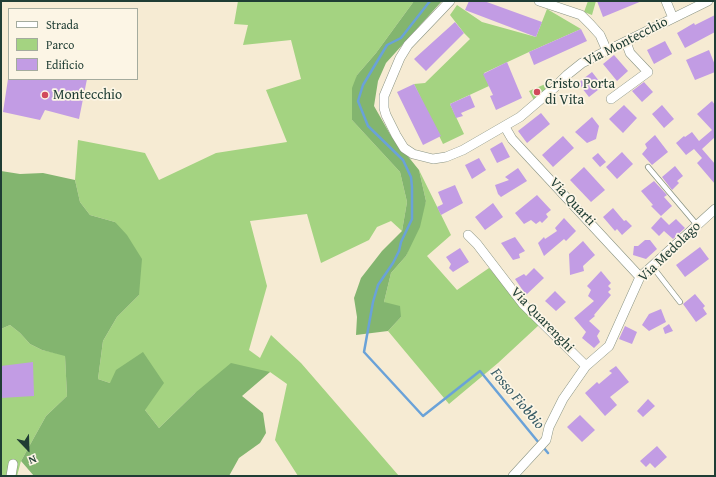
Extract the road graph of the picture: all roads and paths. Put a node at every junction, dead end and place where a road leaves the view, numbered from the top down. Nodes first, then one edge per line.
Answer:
1 (450, 1) edge
2 (539, 1) edge
3 (666, 1) edge
4 (708, 1) edge
5 (673, 18) junction
6 (626, 42) junction
7 (607, 51) junction
8 (611, 99) dead end
9 (505, 127) junction
10 (648, 167) dead end
11 (715, 209) edge
12 (698, 225) junction
13 (468, 235) dead end
14 (652, 266) junction
15 (640, 277) junction
16 (680, 302) dead end
17 (586, 366) junction
18 (13, 464) dead end
19 (11, 476) edge
20 (513, 476) edge

1 - 9 street, Via Montecchio
2 - 7 street
3 - 5 street
4 - 5 street, Via Montecchio
5 - 6 street, Via Montecchio
6 - 7 street, Via Montecchio
6 - 8 street
7 - 9 street, Via Montecchio
9 - 15 street, Via Quarti
10 - 12 lane
11 - 12 street, Via Medolago
12 - 14 street, Via Medolago
13 - 17 street, Via Quarenghi
14 - 15 street, Via Medolago
14 - 16 lane
15 - 17 street, Via Medolago
17 - 20 street, Via Medolago
18 - 19 street

